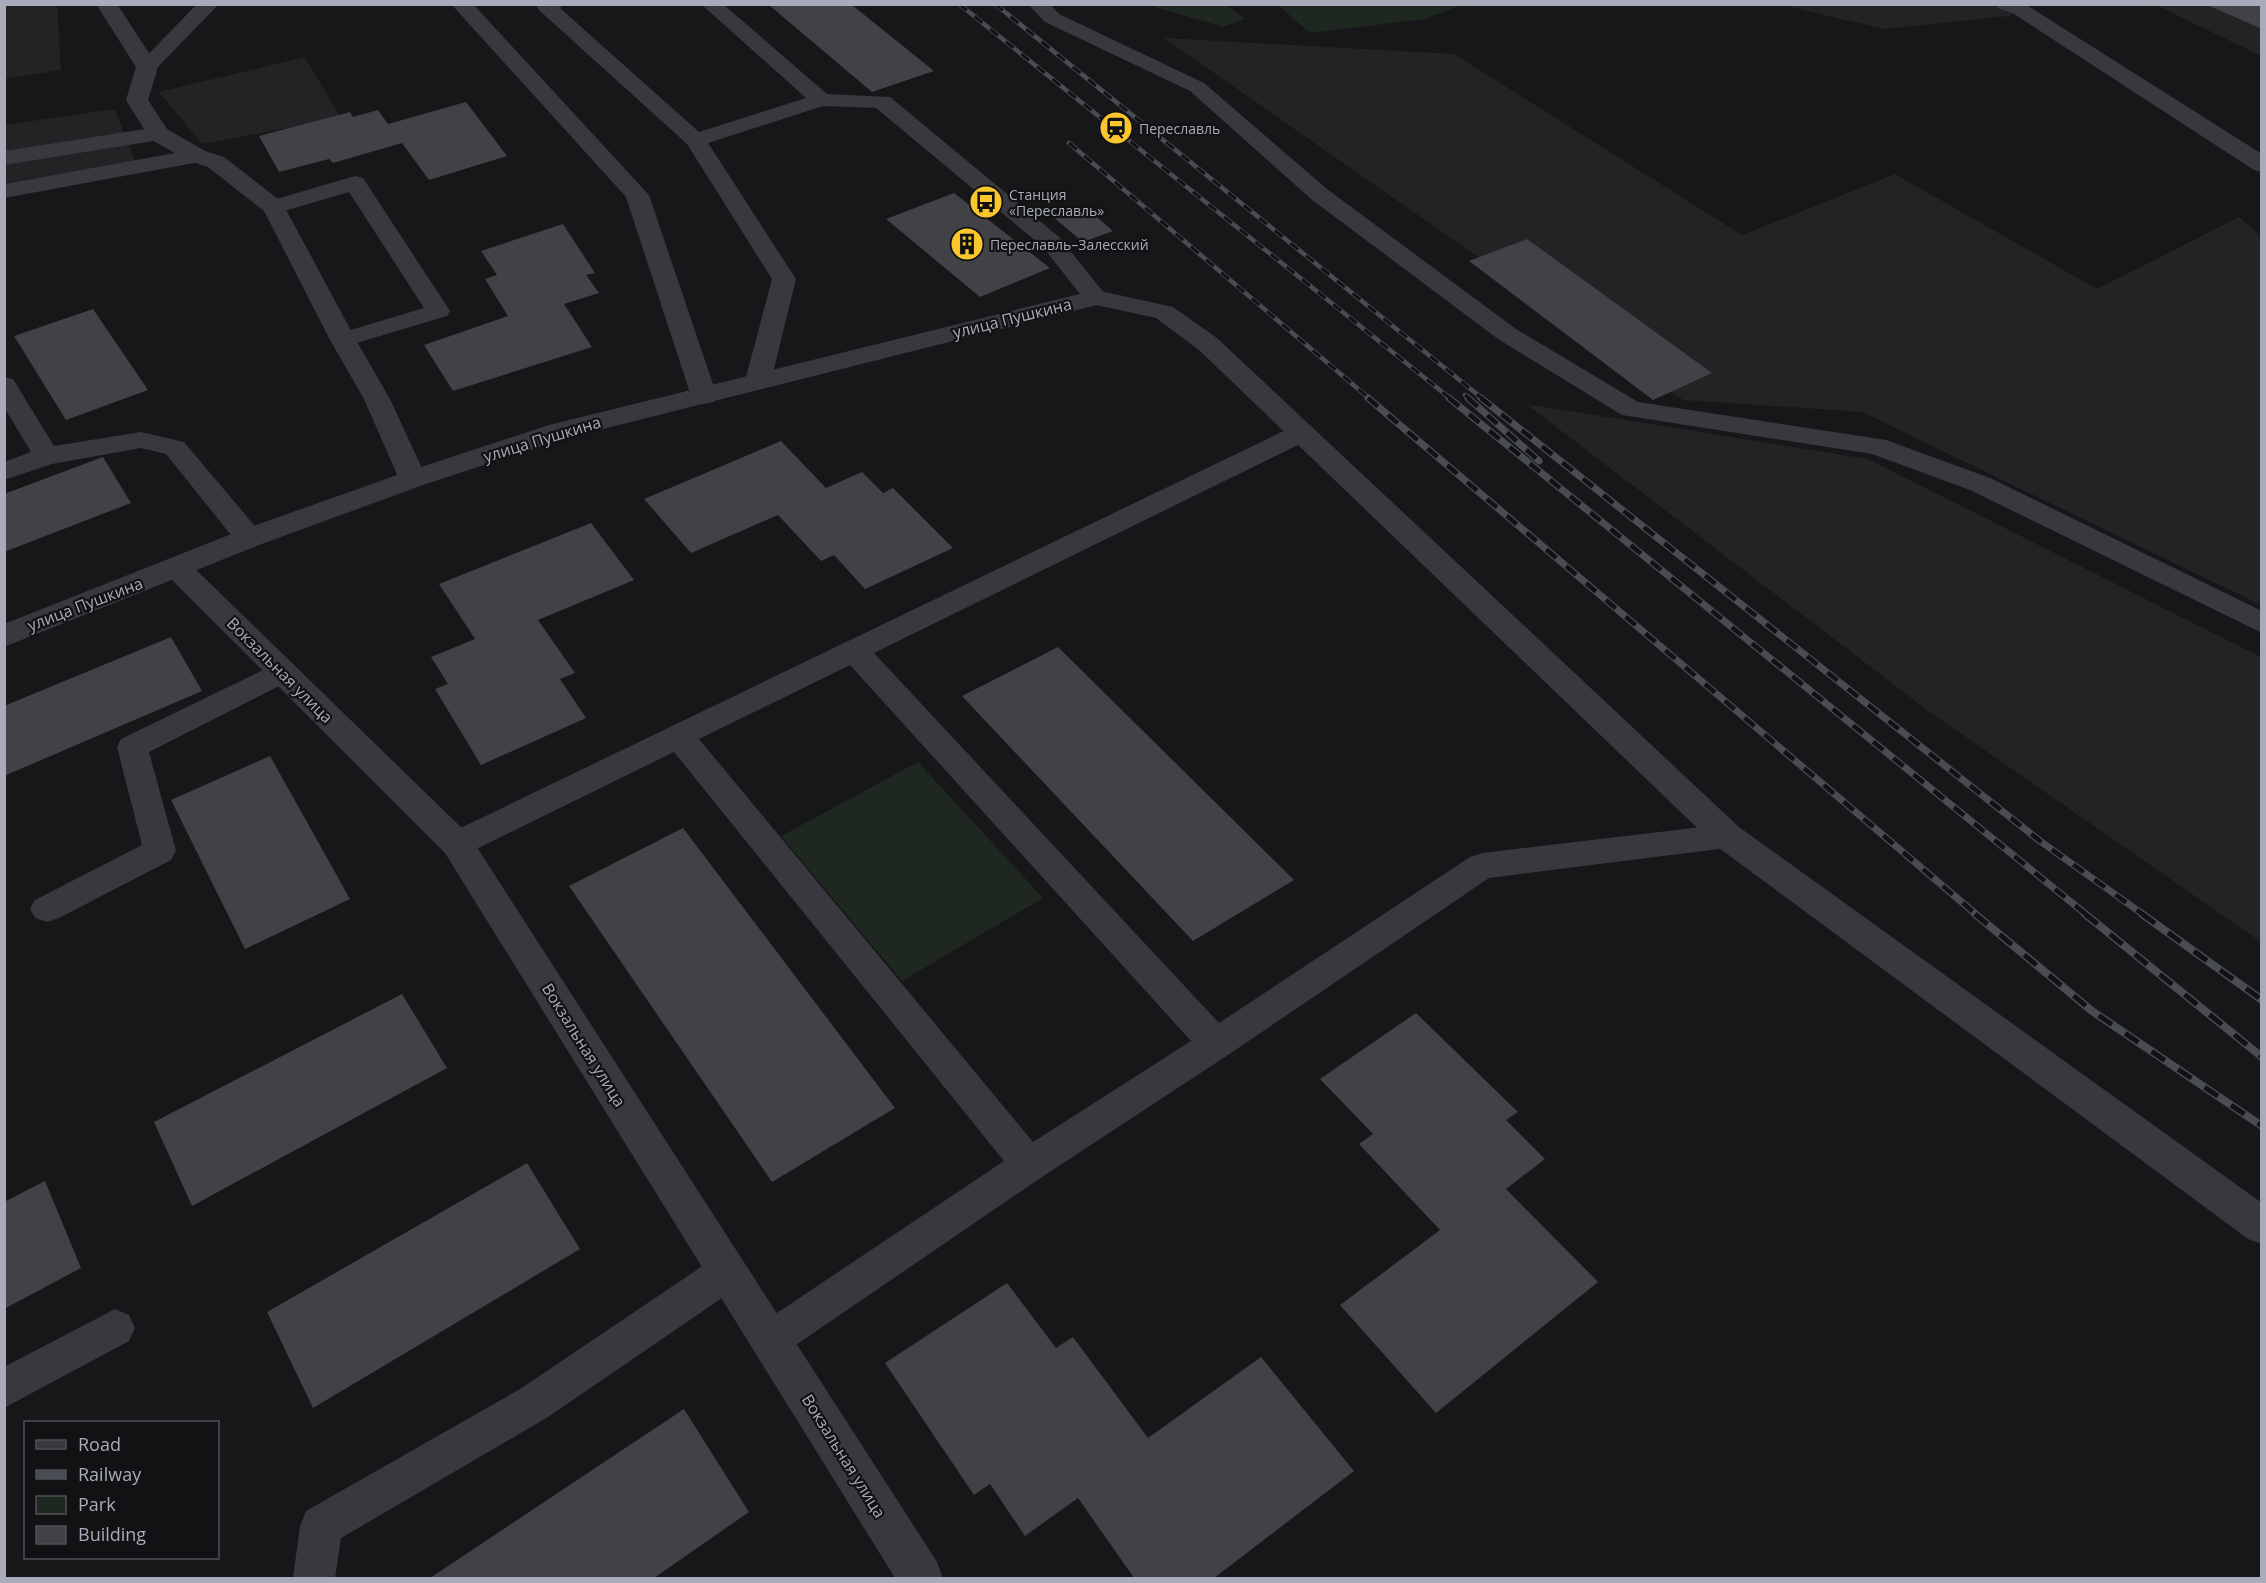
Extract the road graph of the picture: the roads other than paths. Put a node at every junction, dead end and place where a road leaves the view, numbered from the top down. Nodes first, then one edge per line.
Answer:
1 (106, 4) edge
2 (209, 4) edge
3 (461, 4) edge
4 (554, 4) edge
5 (711, 4) edge
6 (1038, 4) edge
7 (2005, 4) edge
8 (147, 67) junction
9 (821, 100) junction
10 (158, 134) junction
11 (695, 140) junction
12 (197, 156) junction
13 (4, 158) edge
14 (2262, 165) edge
15 (4, 191) edge
16 (274, 207) junction
17 (1096, 298) junction
18 (343, 340) junction
19 (758, 381) junction
20 (4, 385) edge
21 (704, 396) junction
22 (1301, 433) junction
23 (47, 456) junction
24 (4, 472) edge
25 (413, 479) junction
26 (249, 538) junction
27 (177, 568) junction
28 (2262, 623) edge
29 (4, 636) edge
30 (855, 650) junction
31 (282, 672) junction
32 (680, 736) junction
33 (1727, 836) junction
34 (457, 844) junction
35 (47, 909) dead end
36 (1216, 1044) junction
37 (1029, 1165) junction
38 (2262, 1226) edge
39 (727, 1272) junction
40 (115, 1328) dead end
41 (770, 1340) junction
42 (4, 1389) edge
43 (314, 1578) edge
44 (921, 1578) edge

1 - 8 street
2 - 8 lane
3 - 21 street
4 - 11 lane
5 - 9 lane
6 - 28 lane
7 - 14 street
8 - 10 street
9 - 11 lane
9 - 17 lane
10 - 12 street
10 - 13 lane
11 - 19 lane
12 - 15 lane
12 - 16 street
16 - 18 street
16 - 18 lane
17 - 19 street, улица Пушкина
17 - 22 street
18 - 25 street
19 - 21 street, улица Пушкина
20 - 23 lane
21 - 25 street, улица Пушкина
22 - 30 lane
22 - 33 street
23 - 24 lane
23 - 26 lane
25 - 26 street, улица Пушкина
26 - 27 street, улица Пушкина
27 - 29 street, улица Пушкина
27 - 31 street, Вокзальная улица
30 - 32 lane
30 - 36 lane
31 - 34 street, Вокзальная улица
31 - 35 lane
32 - 34 lane
32 - 37 lane
33 - 36 lane
33 - 38 street
34 - 39 street, Вокзальная улица
36 - 37 lane
37 - 41 lane
39 - 41 street, Вокзальная улица
39 - 43 lane
40 - 42 lane
41 - 44 street, Вокзальная улица

